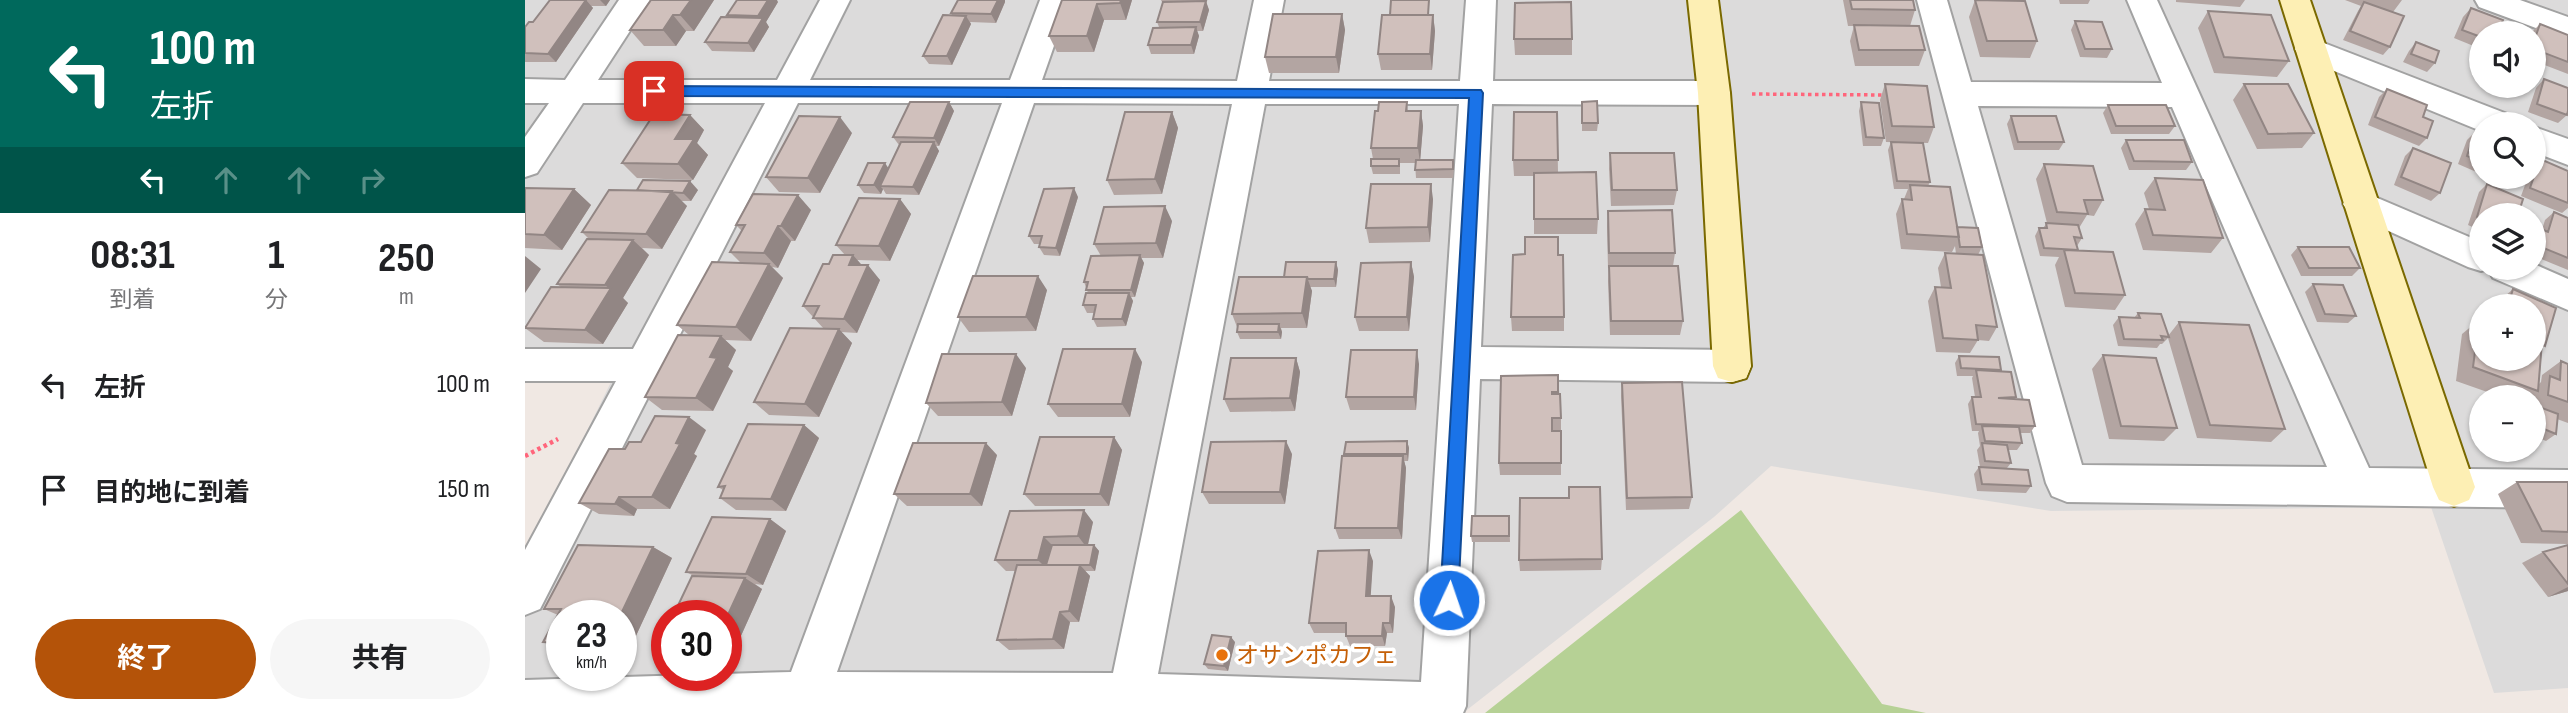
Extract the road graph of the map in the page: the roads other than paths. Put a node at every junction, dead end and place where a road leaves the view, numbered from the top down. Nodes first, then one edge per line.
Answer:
1 (635, 0) edge
2 (835, 0) edge
3 (1055, 0) edge
4 (1269, 0) edge
5 (1481, 0) edge
6 (1703, 0) edge
7 (1931, 0) edge
8 (2142, 0) edge
9 (2295, 0) edge
10 (2490, 0) edge
11 (2568, 29) edge
12 (2311, 49) junction
13 (525, 91) edge
14 (574, 91) junction
15 (788, 91) junction
16 (1022, 92) junction
17 (1251, 92) junction
18 (1476, 93) junction
19 (1713, 93) junction
20 (1958, 94) junction
21 (2184, 95) junction
22 (2469, 112) edge
23 (2546, 144) edge
24 (2568, 152) edge
25 (525, 164) edge
26 (2361, 204) junction
27 (2469, 252) edge
28 (2534, 280) edge
29 (2568, 295) edge
30 (1461, 363) junction
31 (525, 365) edge
32 (645, 365) junction
33 (2355, 486) junction
34 (2454, 487) junction
35 (2568, 489) edge
36 (525, 594) edge
37 (806, 695) junction
38 (1132, 696) junction
39 (525, 703) edge

1 - 14 street
2 - 15 street
3 - 16 street
4 - 17 street
5 - 18 street
6 - 19 street
7 - 20 street
8 - 21 street
9 - 12 street
10 - 11 street
12 - 22 street
12 - 26 street
13 - 14 street
14 - 15 street
14 - 25 street
15 - 16 street
15 - 32 street
16 - 17 street
16 - 37 street
17 - 18 street
17 - 38 street
18 - 19 street
18 - 30 street
19 - 30 street
20 - 21 street
20 - 33 street
21 - 33 street
23 - 24 street
26 - 27 street
26 - 34 street
28 - 29 street
30 - 38 street
31 - 32 street
32 - 36 street
33 - 34 street
34 - 35 street
37 - 38 street
37 - 39 street

